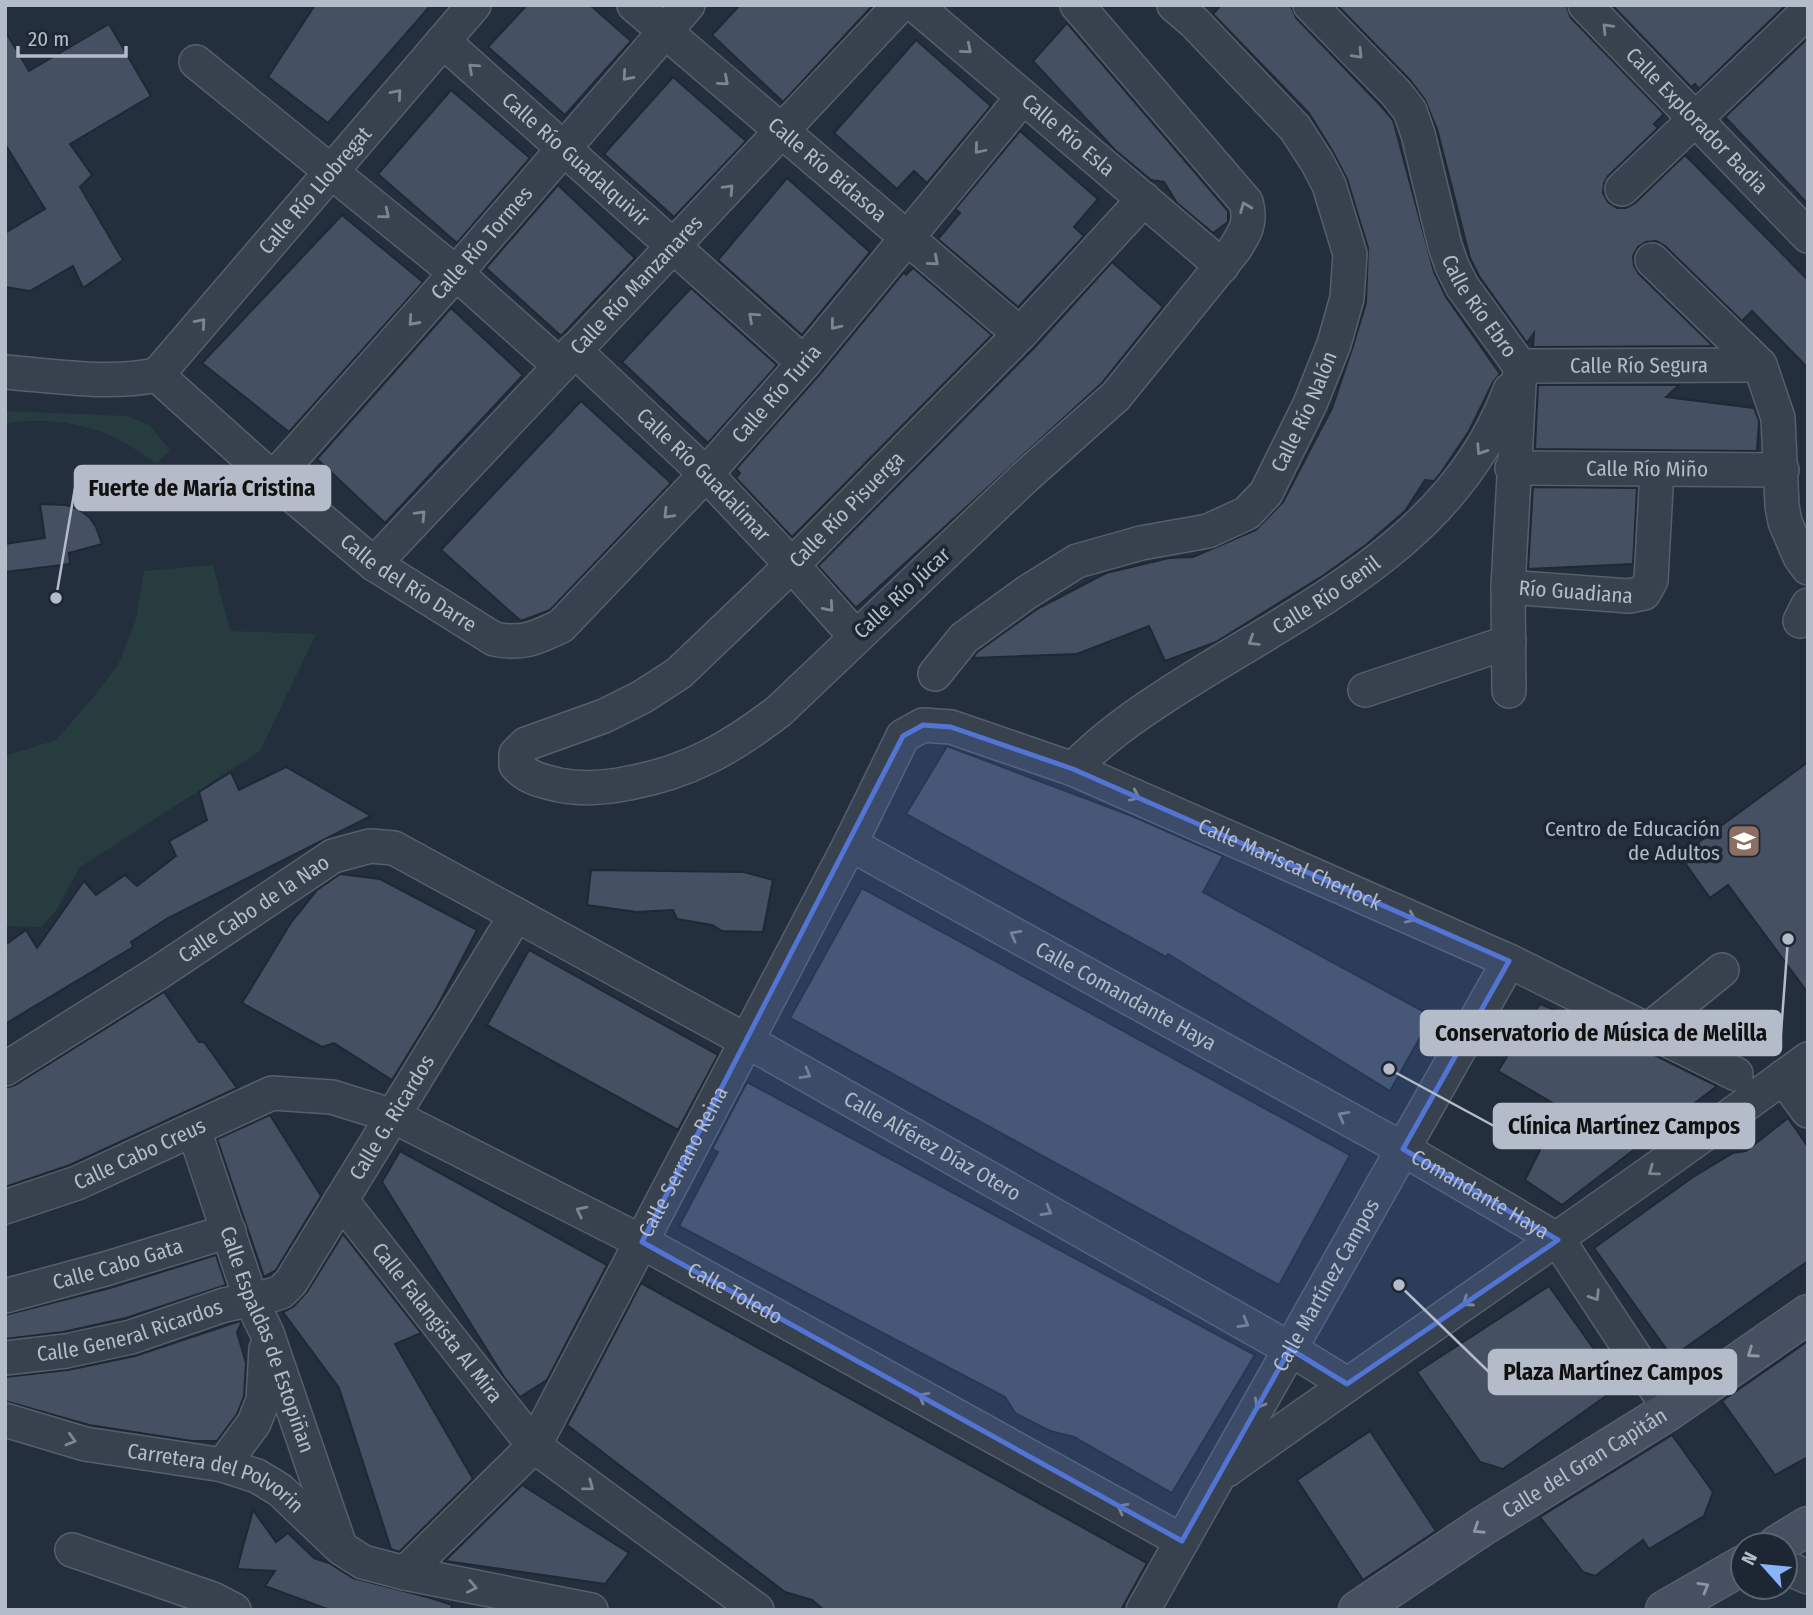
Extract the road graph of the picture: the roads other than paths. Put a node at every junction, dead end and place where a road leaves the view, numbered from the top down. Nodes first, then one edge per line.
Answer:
1 (474, 5) edge
2 (634, 5) edge
3 (688, 5) edge
4 (900, 5) edge
5 (915, 5) edge
6 (1174, 5) edge
7 (1310, 5) edge
8 (1585, 5) edge
9 (1079, 6) edge
10 (1808, 11) edge
11 (665, 31) junction
12 (443, 41) junction
13 (196, 62) dead end
14 (1023, 97) junction
15 (1695, 120) junction
16 (783, 132) junction
17 (564, 149) junction
18 (332, 170) junction
19 (1622, 189) dead end
20 (1144, 200) junction
21 (906, 236) junction
22 (1808, 236) edge
23 (674, 247) junction
24 (1652, 260) dead end
25 (1222, 266) junction
26 (456, 273) junction
27 (1020, 334) junction
28 (567, 358) junction
29 (804, 363) junction
30 (1760, 365) junction
31 (1520, 366) junction
32 (5, 372) edge
33 (157, 375) junction
34 (1512, 468) junction
35 (1657, 470) junction
36 (1782, 470) junction
37 (706, 474) junction
38 (273, 479) junction
39 (374, 565) junction
40 (792, 565) junction
41 (1808, 568) edge
42 (1508, 587) junction
43 (856, 637) junction
44 (494, 639) joint
45 (1509, 642) junction
46 (935, 674) dead end
47 (1366, 691) dead end
48 (1509, 691) dead end
49 (923, 725) joint
50 (516, 765) joint
51 (1073, 769) junction
52 (850, 844) junction
53 (516, 915) junction
54 (1509, 961) junction
55 (1722, 970) dead end
56 (1648, 1030) junction
57 (747, 1041) junction
58 (1796, 1068) edge
59 (5, 1069) edge
60 (1736, 1074) dead end
61 (272, 1093) joint
62 (1808, 1111) edge
63 (393, 1116) junction
64 (194, 1130) junction
65 (1403, 1149) junction
66 (341, 1200) junction
67 (5, 1206) edge
68 (229, 1231) junction
69 (1558, 1240) junction
70 (642, 1242) junction
71 (5, 1296) edge
72 (251, 1300) junction
73 (1808, 1314) edge
74 (267, 1332) junction
75 (1290, 1349) junction
76 (5, 1358) edge
77 (1347, 1384) junction
78 (1670, 1409) junction
79 (5, 1420) edge
80 (534, 1446) junction
81 (223, 1465) junction
82 (1217, 1477) junction
83 (1182, 1541) junction
84 (341, 1548) junction
85 (72, 1550) dead end
86 (405, 1573) junction
87 (1729, 1573) edge
88 (234, 1610) edge
89 (591, 1610) edge
90 (757, 1610) edge
91 (1143, 1610) edge
92 (1358, 1610) edge
93 (1665, 1610) edge

1 - 12 street, Calle Río Llobregat
2 - 11 street, Calle Río Bidasoa
3 - 11 street, Calle Río Tormes
4 - 16 street, Calle Río Manzanares
5 -> 14 street, Calle Río Esla
6 - 46 street, Calle Río Nalón
7 -> 31 street, Calle Río Ebro
15 -> 8 street, Calle Explorador Badia
25 -> 9 street, Calle Río Júcar
10 - 15 street
11 -> 16 street, Calle Río Bidasoa
11 -> 17 street, Calle Río Tormes
17 -> 12 street, Calle Río Guadalquivir
18 -> 12 street, Calle Río Llobregat
13 - 18 street, Calle Río Guadalimar
14 - 20 street, Calle Río Esla
14 -> 21 street, Calle Río Turia
15 - 19 street
15 - 22 street, Calle Explorador Badia
16 - 21 street, Calle Río Bidasoa
23 -> 16 street, Calle Río Manzanares
17 - 23 street, Calle Río Guadalquivir
17 - 26 street, Calle Río Tormes
18 -> 26 street, Calle Río Guadalimar
33 -> 18 street, Calle Río Llobregat
20 - 25 street, Calle Río Esla
20 - 27 street, Calle Río Pisuerga
21 -> 27 street, Calle Río Bidasoa
21 -> 29 street, Calle Río Turia
23 - 28 street, Calle Río Manzanares
29 -> 23 street, Calle Río Guadalquivir
24 - 30 street
25 - 43 street, Calle Río Júcar
26 - 28 street, Calle Río Guadalimar
26 -> 38 street, Calle Río Tormes
27 - 40 street, Calle Río Pisuerga
28 - 37 street, Calle Río Guadalimar
39 -> 28 street, Calle Río Manzanares
29 - 37 street, Calle Río Turia
30 - 31 street, Calle Río Segura
30 - 36 street
31 - 34 street, Calle Río Ebro
31 -> 51 street, Calle Río Genil
32 - 33 street
33 - 38 street, Calle del Río Darre
34 - 35 street, Calle Río Miño
34 - 42 street, Calle Río Ebro
35 - 36 street, Calle Río Miño
35 - 42 street, Río Guadiana
36 - 41 street
37 - 40 street, Calle Río Guadalimar
37 -> 44 street, Calle Río Turia
38 - 39 street, Calle del Río Darre
39 - 44 street, Calle del Río Darre
40 -> 43 street, Calle Río Guadalimar
40 - 50 street, Calle Río Pisuerga
42 - 45 street, Calle Río Ebro
43 - 50 street, Calle Río Júcar
45 - 47 street
45 - 48 street, Calle Río Ebro
49 - 51 street, Calle Mariscal Cherlock
49 - 52 street, Calle Serrano Reina
51 -> 54 street, Calle Mariscal Cherlock
52 - 57 street, Calle Serrano Reina
65 -> 52 street, Calle Comandante Haya
53 - 57 street, Calle Alférez Díaz Otero
53 - 59 street, Calle Cabo de la Nao
53 - 63 street, Calle G. Ricardos
54 - 56 street, Calle Mariscal Cherlock
54 - 65 street, Calle Martínez Campos
55 - 56 street
56 - 60 street, Calle Mariscal Cherlock
57 - 70 street, Calle Serrano Reina
57 -> 75 street, Calle Alférez Díaz Otero
58 - 62 street
58 -> 69 street
61 - 63 street, Calle Toledo
61 - 64 street, Calle Cabo Creus
63 - 66 street, Calle G. Ricardos
70 -> 63 street, Calle Toledo
64 - 67 street, Calle Cabo Creus
64 - 68 street, Calle Espaldas de Estopiñan
65 - 69 street, Comandante Haya
65 - 75 street, Calle Martínez Campos
66 - 72 street, Calle G. Ricardos
66 - 80 street, Calle Falangista Al Mira
68 - 71 street, Calle Cabo Gata
68 - 72 street, Calle Espaldas de Estopiñan
69 -> 77 street
69 -> 78 street
70 - 80 street, Calle Serrano Reina
83 -> 70 street, Calle Toledo
72 - 74 street, Calle Espaldas de Estopiñan
72 - 76 street, Calle General Ricardos
73 -> 78 main road, Calle del Gran Capitán
74 - 81 street
74 - 84 street, Calle Espaldas de Estopiñan
75 - 77 street, Calle Alférez Díaz Otero
75 -> 82 street, Calle Martínez Campos
77 - 82 street
78 -> 92 main road, Calle del Gran Capitán
79 -> 81 street, Carretera del Polvorin
80 - 86 street, Calle Serrano Reina
80 -> 90 street, Calle Falangista Al Mira
81 - 84 street, Carretera del Polvorin
82 - 83 street, Calle Martínez Campos
83 - 91 street, Calle Martínez Campos
84 - 86 street, Carretera del Polvorin
85 - 88 street
86 -> 89 street, Carretera del Polvorin
93 -> 87 main road

